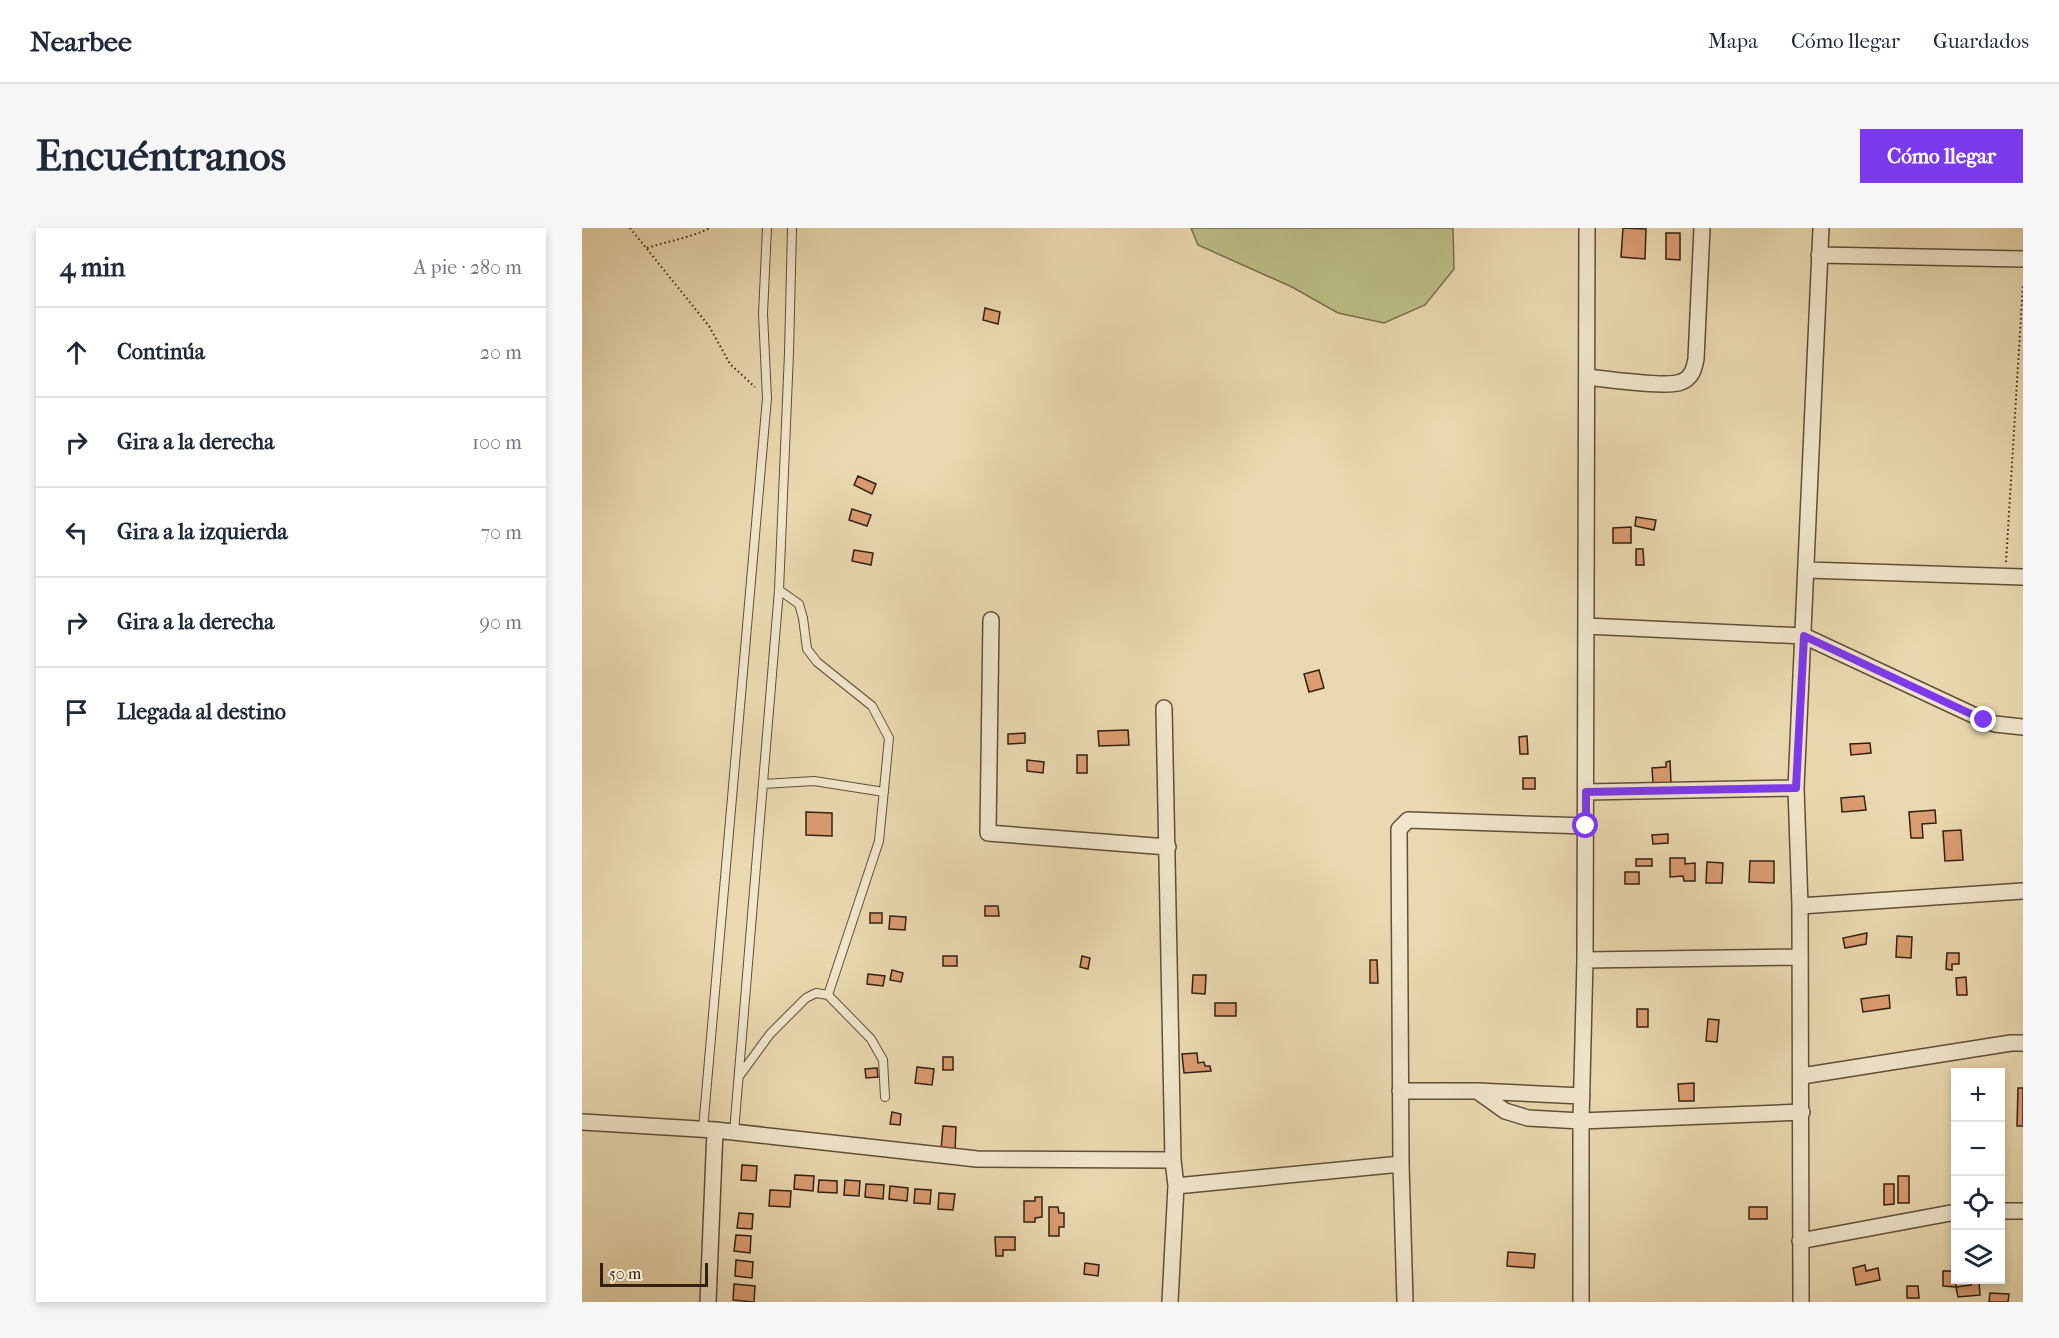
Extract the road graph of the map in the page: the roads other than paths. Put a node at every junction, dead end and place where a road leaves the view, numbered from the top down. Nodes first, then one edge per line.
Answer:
1 (767, 228) edge
2 (792, 228) edge
3 (1587, 228) edge
4 (1702, 228) edge
5 (1821, 228) edge
6 (1819, 255) junction
7 (2023, 259) edge
8 (1587, 377) junction
9 (1807, 570) junction
10 (2023, 577) edge
11 (779, 590) junction
12 (992, 620) dead end
13 (1586, 626) junction
14 (1804, 636) junction
15 (1164, 708) dead end
16 (2023, 727) edge
17 (763, 784) junction
18 (1796, 788) junction
19 (884, 792) junction
20 (1586, 792) junction
21 (1586, 826) junction
22 (1168, 847) junction
23 (2023, 891) edge
24 (1800, 906) junction
25 (1799, 957) junction
26 (1585, 960) junction
27 (828, 995) junction
28 (2023, 1043) edge
29 (1802, 1076) junction
30 (739, 1077) junction
31 (1400, 1091) junction
32 (1477, 1091) junction
33 (1582, 1096) junction
34 (885, 1097) dead end
35 (1802, 1112) junction
36 (1581, 1121) junction
37 (582, 1122) edge
38 (709, 1129) junction
39 (734, 1132) junction
40 (1173, 1160) junction
41 (1401, 1164) junction
42 (1176, 1186) junction
43 (2005, 1211) edge
44 (2023, 1211) edge
45 (1951, 1213) edge
46 (1800, 1241) junction
47 (708, 1302) edge
48 (1170, 1302) edge
49 (1405, 1302) edge
50 (1581, 1302) edge
51 (1801, 1302) edge

1 - 38 lane
2 - 11 lane
3 - 8 street
4 - 8 street
5 - 6 street
6 - 7 street
6 - 9 street
8 - 13 street
9 - 10 street
9 - 14 street
11 - 17 lane
11 - 19 lane
12 - 22 street
13 - 14 street
13 - 20 street
14 - 16 street
14 - 18 street
15 - 22 street
17 - 19 lane
17 - 30 lane
18 - 20 street
18 - 24 street
19 - 27 lane
20 - 21 street
21 - 26 street
21 - 31 street
22 - 40 street
23 - 24 street
24 - 25 street
25 - 26 street
25 - 29 street
26 - 33 street
27 - 30 lane
27 - 34 lane
28 - 29 street
29 - 35 street
30 - 39 lane
31 - 32 street
31 - 41 street
32 - 33 street
32 - 36 street
33 - 36 street
35 - 36 street
35 - 46 street
36 - 50 street
37 - 38 street
38 - 39 street
38 - 47 street
39 - 40 street
40 - 42 street
41 - 42 street
41 - 49 street
42 - 48 street
43 - 44 street
45 - 46 street
46 - 51 street

